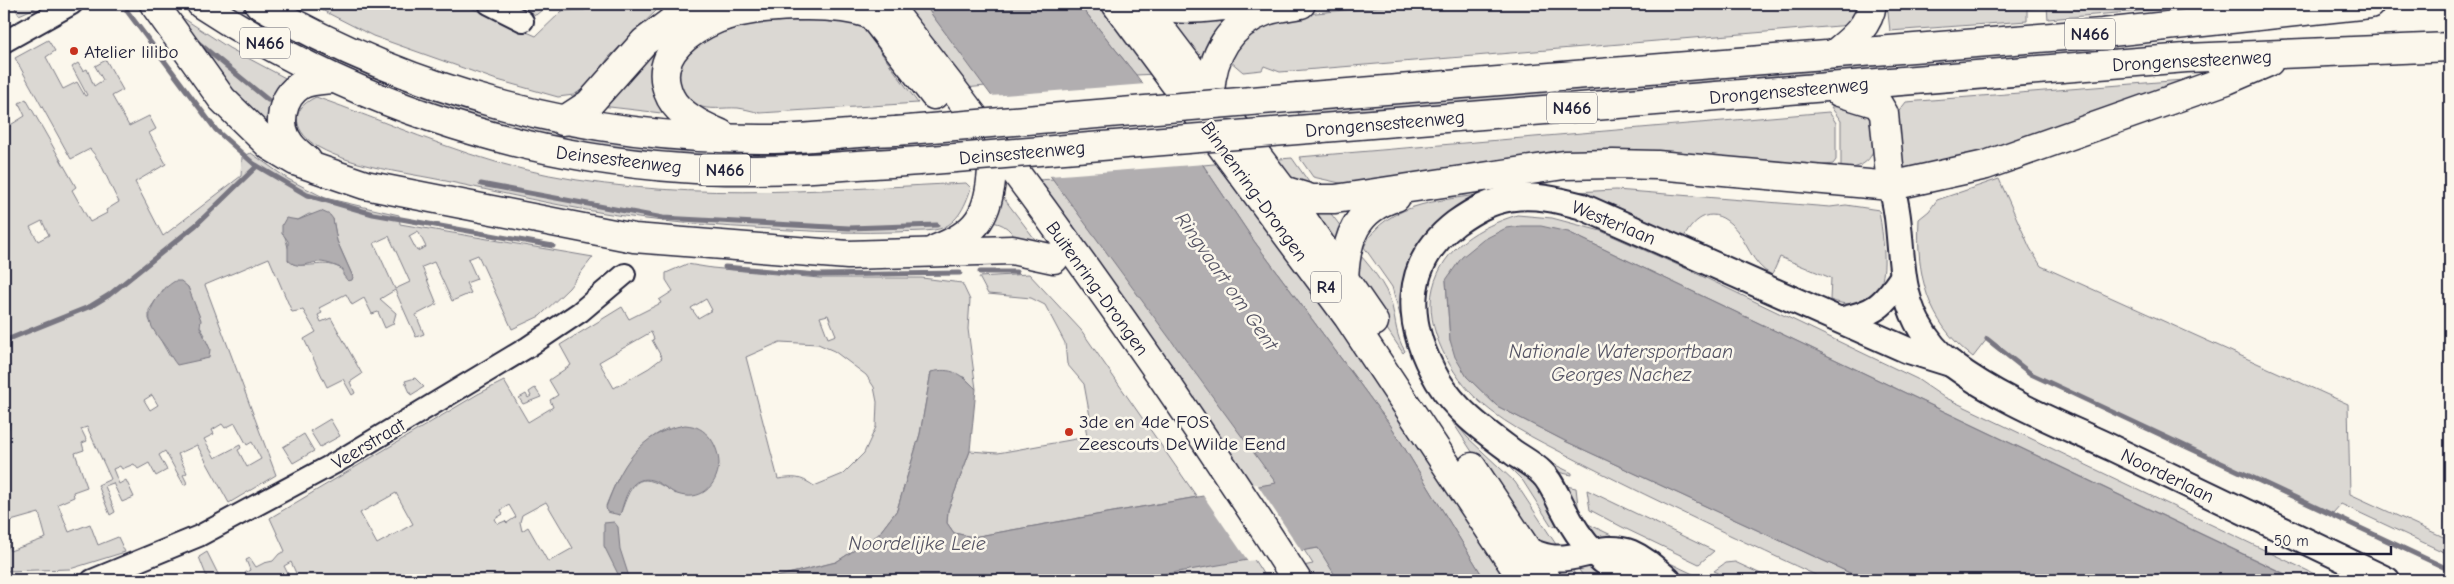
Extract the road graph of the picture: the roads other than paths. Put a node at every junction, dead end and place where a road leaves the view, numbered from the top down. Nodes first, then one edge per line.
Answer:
1 (72, 4) edge
2 (154, 4) edge
3 (201, 4) edge
4 (259, 4) edge
5 (489, 4) edge
6 (695, 4) edge
7 (1116, 4) edge
8 (1142, 4) edge
9 (1156, 4) edge
10 (1293, 4) edge
11 (1301, 4) edge
12 (1872, 4) edge
13 (2253, 4) edge
14 (2370, 4) edge
15 (874, 8) edge
16 (2283, 14) junction
17 (523, 21) dead end
18 (4, 42) edge
19 (2450, 47) edge
20 (1834, 54) junction
21 (2281, 56) junction
22 (332, 79) junction
23 (1823, 88) junction
24 (1210, 93) junction
25 (1106, 113) joint
26 (563, 121) junction
27 (729, 138) junction
28 (1128, 144) joint
29 (313, 166) junction
30 (992, 170) junction
31 (1434, 186) junction
32 (1891, 186) junction
33 (1283, 190) junction
34 (974, 228) junction
35 (1012, 250) junction
36 (930, 251) junction
37 (1054, 259) junction
38 (624, 274) dead end
39 (1344, 278) junction
40 (1902, 278) junction
41 (1837, 319) junction
42 (1952, 364) junction
43 (1227, 473) junction
44 (1529, 551) junction
45 (1591, 551) junction
46 (1293, 574) edge
47 (1630, 579) edge
48 (92, 580) edge
49 (1523, 580) edge
50 (1547, 580) edge
51 (1668, 580) edge
52 (2387, 580) edge

1 - 18 street
2 - 29 highway
3 - 22 highway, Deinsesteenweg / N466
4 - 26 highway, Deinsesteenweg / N466
5 - 17 street
6 - 26 highway
7 - 49 highway, Binnenring-Drongen / R4
8 - 24 highway
9 - 10 highway
11 - 24 highway
12 - 20 highway
13 - 16 highway
14 - 16 highway, Drongensesteenweg / N466
15 - 27 highway
15 - 30 highway
15 - 43 highway, Buitenring-Drongen
16 - 20 highway, Drongensesteenweg / N466
19 - 21 highway, Drongensesteenweg / N466
20 - 25 highway, Drongensesteenweg / N466, bridge
21 - 23 highway, Drongensesteenweg / N466
21 - 32 highway
22 - 28 highway, Deinsesteenweg / N466, bridge
22 - 29 highway
23 - 28 highway, Drongensesteenweg / N466, bridge
23 - 32 highway
24 - 33 highway
25 - 27 highway, Deinsesteenweg / N466, bridge
26 - 27 highway, Deinsesteenweg / N466
29 - 36 highway
30 - 34 highway
30 - 37 highway
31 - 32 highway
31 - 33 highway
31 - 39 highway
32 - 40 street
33 - 39 highway
34 - 35 highway
34 - 36 highway
35 - 36 highway
35 - 37 highway
37 - 43 highway
38 - 48 street, Veerstraat
39 - 44 highway
40 - 41 street
40 - 42 street
41 - 42 street, Westerlaan
41 - 45 street, Westerlaan
42 - 52 street, Noorderlaan
43 - 46 highway, Buitenring-Drongen
44 - 45 street
44 - 50 highway
45 - 47 street
45 - 51 street

